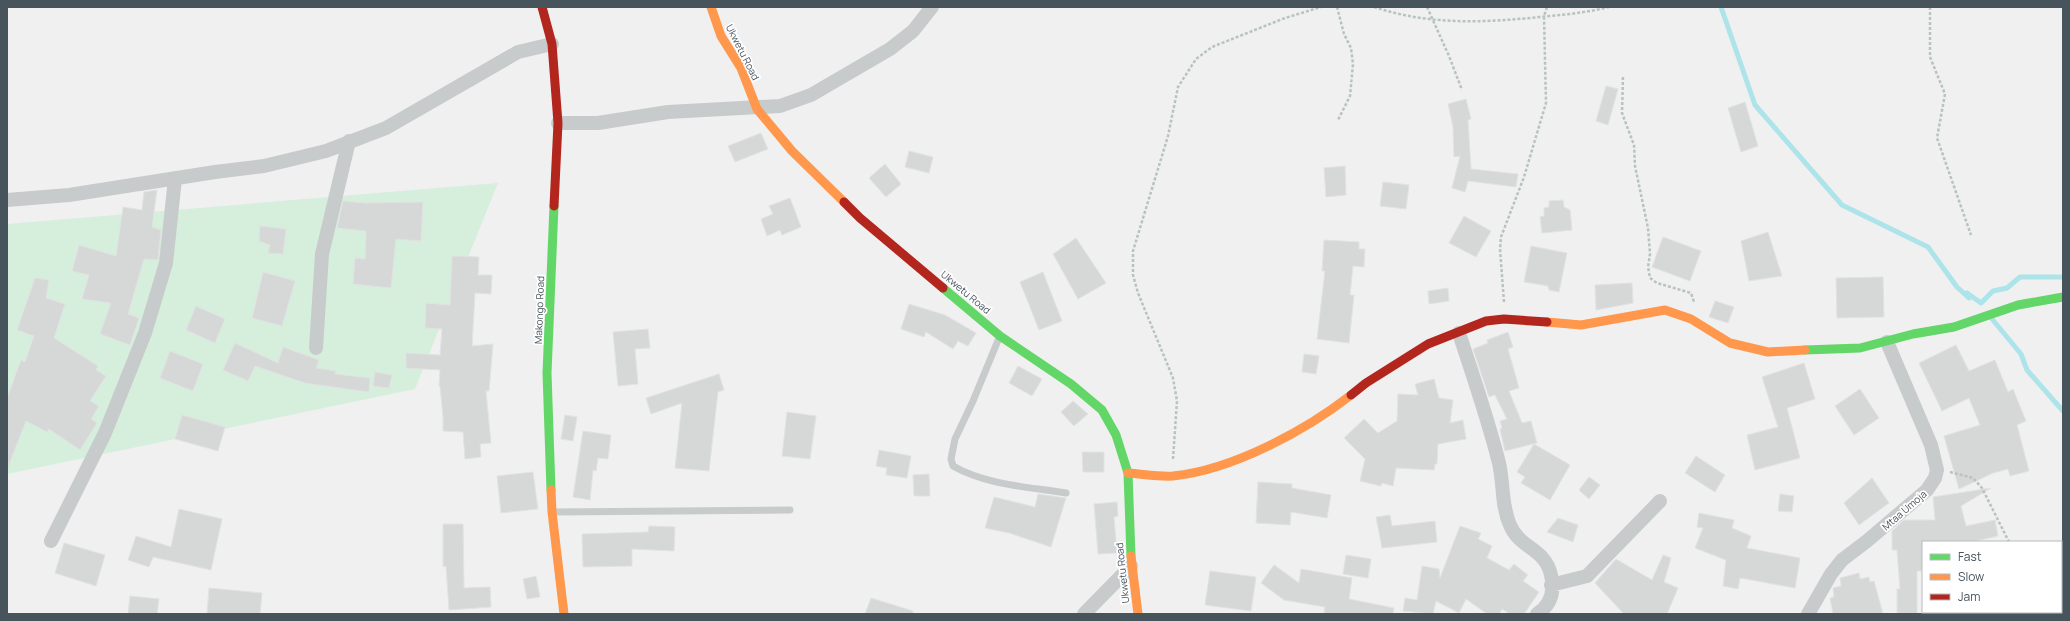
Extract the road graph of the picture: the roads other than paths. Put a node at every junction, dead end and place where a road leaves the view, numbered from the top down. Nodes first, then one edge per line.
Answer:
1 (542, 7) edge
2 (711, 7) edge
3 (932, 7) edge
4 (552, 44) junction
5 (757, 109) junction
6 (558, 123) junction
7 (349, 141) junction
8 (175, 179) junction
9 (7, 200) edge
10 (2063, 297) edge
11 (1459, 333) junction
12 (1000, 336) junction
13 (1887, 342) junction
14 (316, 348) dead end
15 (1128, 473) junction
16 (1066, 493) dead end
17 (1660, 501) dead end
18 (790, 510) dead end
19 (552, 512) junction
20 (52, 541) dead end
21 (1132, 566) junction
22 (1552, 585) junction
23 (564, 614) edge
24 (1084, 614) edge
25 (1138, 614) edge
26 (1536, 614) edge
27 (1808, 614) edge

1 - 4 street, Makongo Road
2 - 5 street, Ukwetu Road
3 - 5 street
4 - 6 street, Makongo Road
4 - 7 street
5 - 6 street
5 - 12 street, Ukwetu Road
6 - 19 street, Makongo Road
7 - 8 street
7 - 14 street
8 - 9 street
8 - 20 street
10 - 13 street
11 - 13 street
11 - 15 street
11 - 22 street
12 - 15 street, Ukwetu Road
12 - 16 lane
13 - 27 street, Mtaa Umoja
15 - 21 street, Ukwetu Road
17 - 22 street
18 - 19 lane
19 - 23 street, Makongo Road
21 - 24 street
21 - 25 street, Ukwetu Road
22 - 26 street

